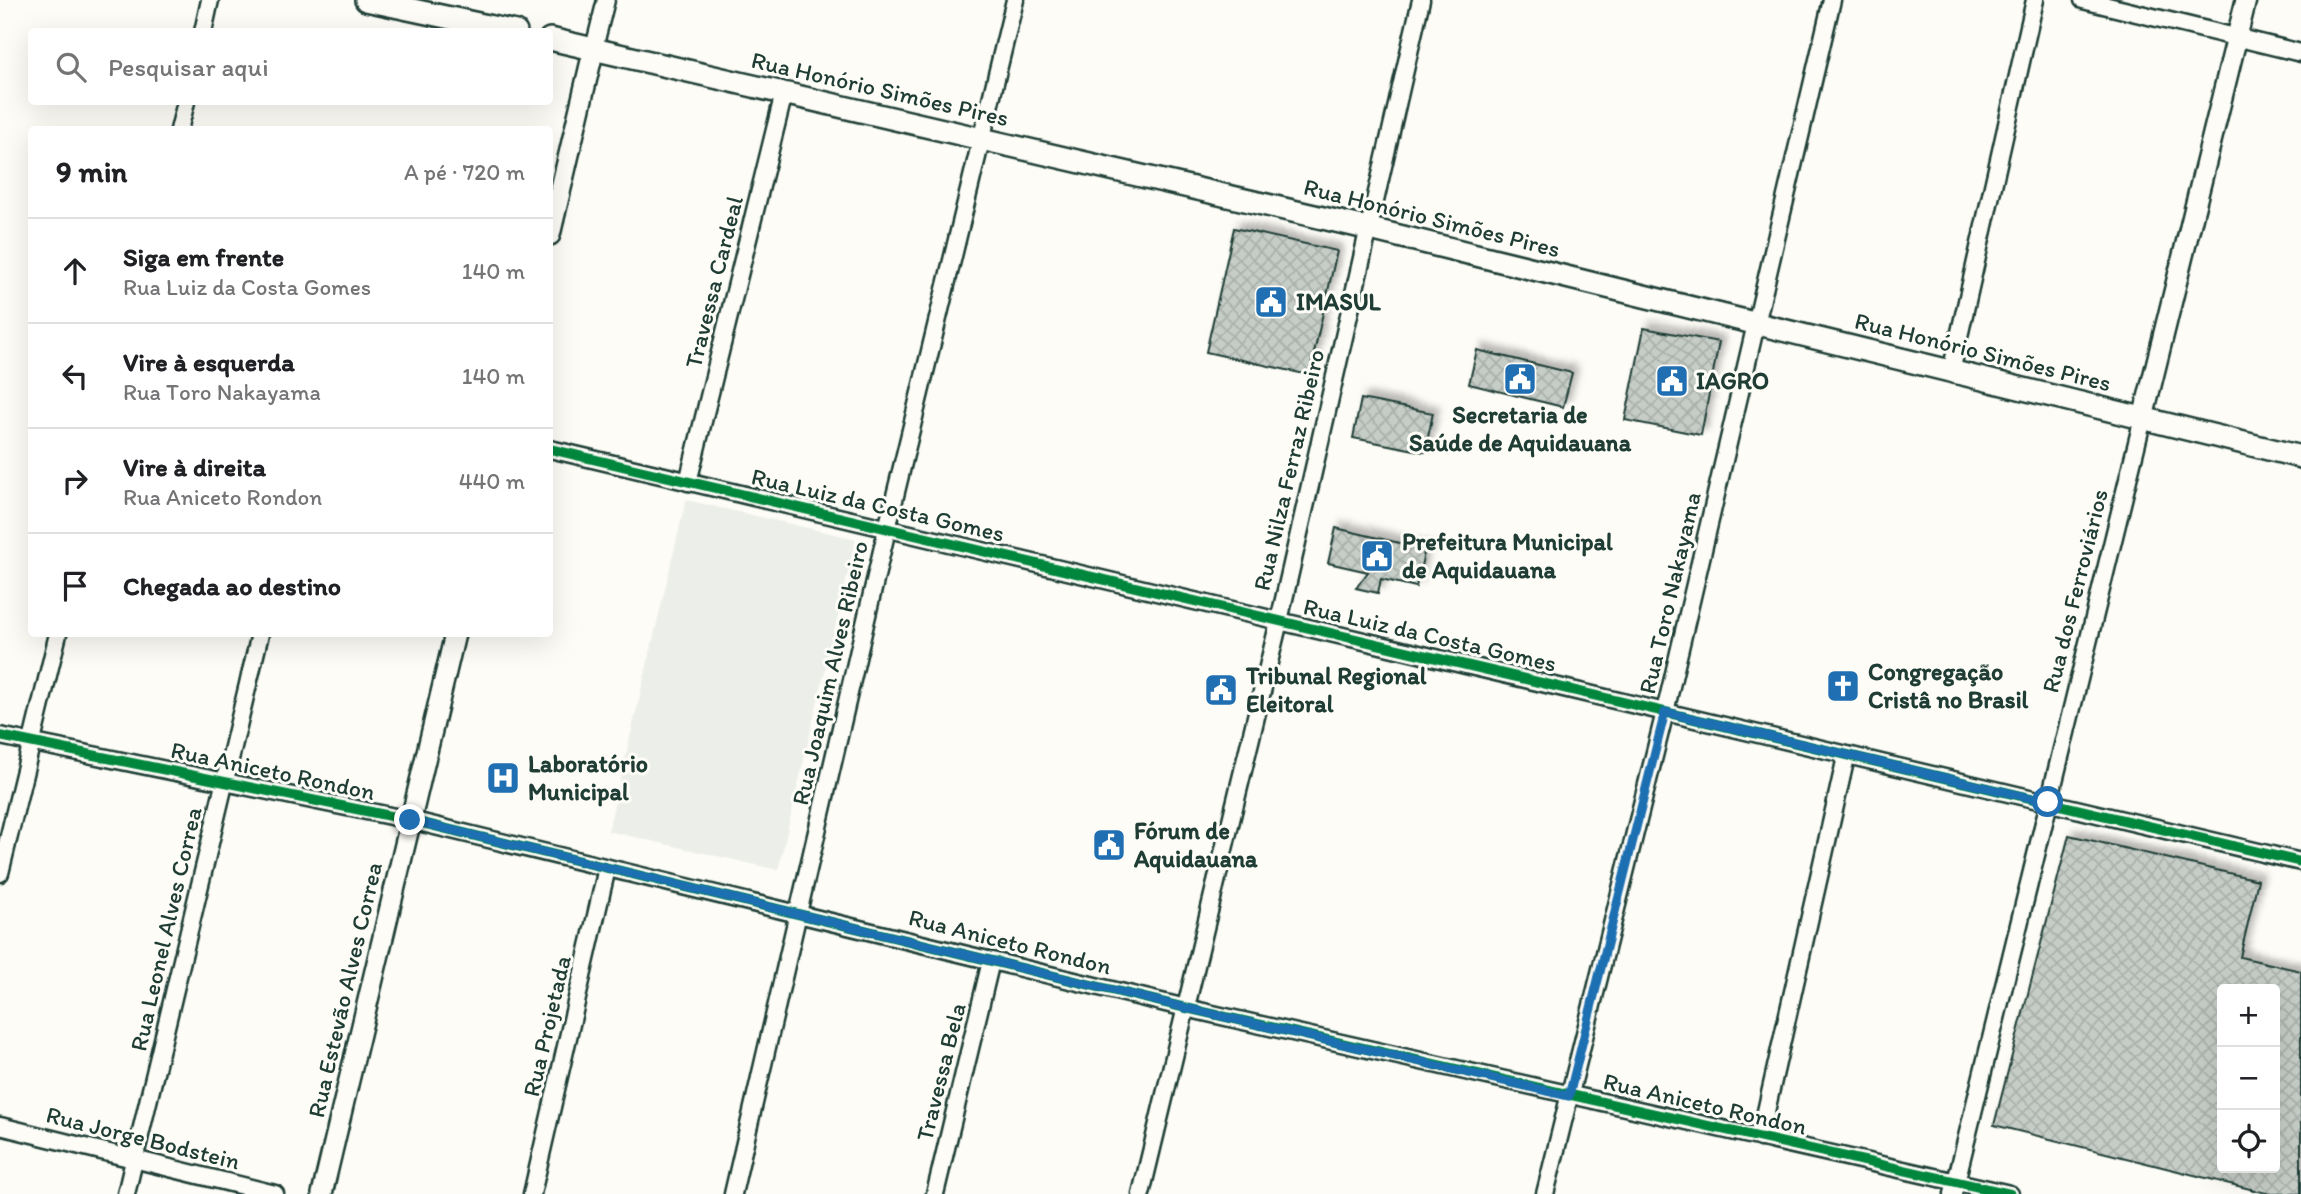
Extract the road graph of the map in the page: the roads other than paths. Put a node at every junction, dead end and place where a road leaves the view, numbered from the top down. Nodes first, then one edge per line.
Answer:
1 (210, 0) edge
2 (366, 0) edge
3 (606, 0) edge
4 (1016, 0) edge
5 (1421, 0) edge
6 (1832, 0) edge
7 (2035, 0) edge
8 (2083, 0) edge
9 (2246, 0) edge
10 (204, 28) edge
11 (497, 28) edge
12 (2237, 37) junction
13 (553, 39) edge
14 (594, 48) junction
15 (2301, 53) edge
16 (784, 93) junction
17 (185, 105) edge
18 (180, 126) edge
19 (981, 140) junction
20 (553, 222) edge
21 (1367, 228) junction
22 (1756, 324) junction
23 (1951, 372) junction
24 (2143, 418) junction
25 (553, 450) edge
26 (2301, 457) edge
27 (688, 482) junction
28 (887, 529) junction
29 (1279, 621) junction
30 (57, 637) edge
31 (259, 637) edge
32 (453, 637) edge
33 (1665, 712) junction
34 (0, 736) edge
35 (31, 743) junction
36 (1846, 757) junction
37 (224, 782) junction
38 (2048, 802) junction
39 (410, 820) junction
40 (2301, 862) edge
41 (607, 868) junction
42 (0, 873) edge
43 (798, 914) junction
44 (991, 961) junction
45 (1186, 1008) junction
46 (1569, 1096) junction
47 (0, 1126) edge
48 (1760, 1138) junction
49 (134, 1159) junction
50 (1954, 1188) edge
51 (126, 1194) edge
52 (275, 1194) edge
53 (322, 1194) edge
54 (532, 1194) edge
55 (733, 1194) edge
56 (935, 1194) edge
57 (1141, 1194) edge
58 (1545, 1194) edge
59 (2010, 1194) edge

1 - 10 street
2 - 11 main road
3 - 14 street
4 - 19 street, Rua Joaquim Alves Ribeiro
5 - 21 street, Rua Nilza Ferraz Ribeiro
6 - 22 street, Rua Toro Nakayama
7 - 23 street
8 - 12 street
9 - 12 street, Rua dos Ferroviários
12 - 15 street
12 - 24 street, Rua dos Ferroviários
13 - 14 main road, Rua Honório Simões Pires
14 - 16 main road, Rua Honório Simões Pires
14 - 20 street
16 - 19 main road, Rua Honório Simões Pires
16 - 27 street, Travessa Cardeal
17 - 18 street
19 - 21 main road, Rua Honório Simões Pires
19 - 28 street, Rua Joaquim Alves Ribeiro
21 - 22 main road, Rua Honório Simões Pires
21 - 29 street, Rua Nilza Ferraz Ribeiro
22 - 23 main road, Rua Honório Simões Pires
22 - 33 street, Rua Toro Nakayama
23 - 24 main road, Rua Honório Simões Pires
24 - 26 main road, Rua Honório Simões Pires
24 - 38 street, Rua dos Ferroviários
25 - 27 street, Rua Luiz da Costa Gomes
27 - 28 street, Rua Luiz da Costa Gomes
28 - 29 street, Rua Luiz da Costa Gomes
28 - 43 street, Rua Joaquim Alves Ribeiro
29 - 33 street, Rua Luiz da Costa Gomes
29 - 45 street, Rua Nilza Ferraz Ribeiro
30 - 35 street
31 - 37 street, Rua Leonel Alves Correa
32 - 39 street, Rua Estevão Alves Correa
33 - 36 street, Rua Luiz da Costa Gomes
33 - 46 street, Rua Toro Nakayama
34 - 35 street, Rua Aniceto Rondon
35 - 37 street, Rua Aniceto Rondon
35 - 42 street
36 - 38 street, Rua Luiz da Costa Gomes
36 - 48 street
37 - 39 street, Rua Aniceto Rondon
37 - 49 street, Rua Leonel Alves Correa
38 - 40 street, Rua Luiz da Costa Gomes
38 - 50 street, Rua dos Ferroviários
39 - 41 street, Rua Aniceto Rondon
39 - 53 street, Rua Estevão Alves Correa
41 - 43 street, Rua Aniceto Rondon
41 - 54 street, Rua Projetada
43 - 44 street, Rua Aniceto Rondon
43 - 55 street, Rua Joaquim Alves Ribeiro
44 - 45 street, Rua Aniceto Rondon
44 - 56 street, Travessa Bela
45 - 46 street, Rua Aniceto Rondon
45 - 57 street, Rua Nilza Ferraz Ribeiro
46 - 48 street, Rua Aniceto Rondon
46 - 58 street, Rua Toro Nakayama
47 - 49 street, Rua Jorge Bodstein
48 - 50 street, Rua Aniceto Rondon
49 - 51 street, Rua Leonel Alves Correa
49 - 52 street, Rua Jorge Bodstein
50 - 59 street, Rua Aniceto Rondon

